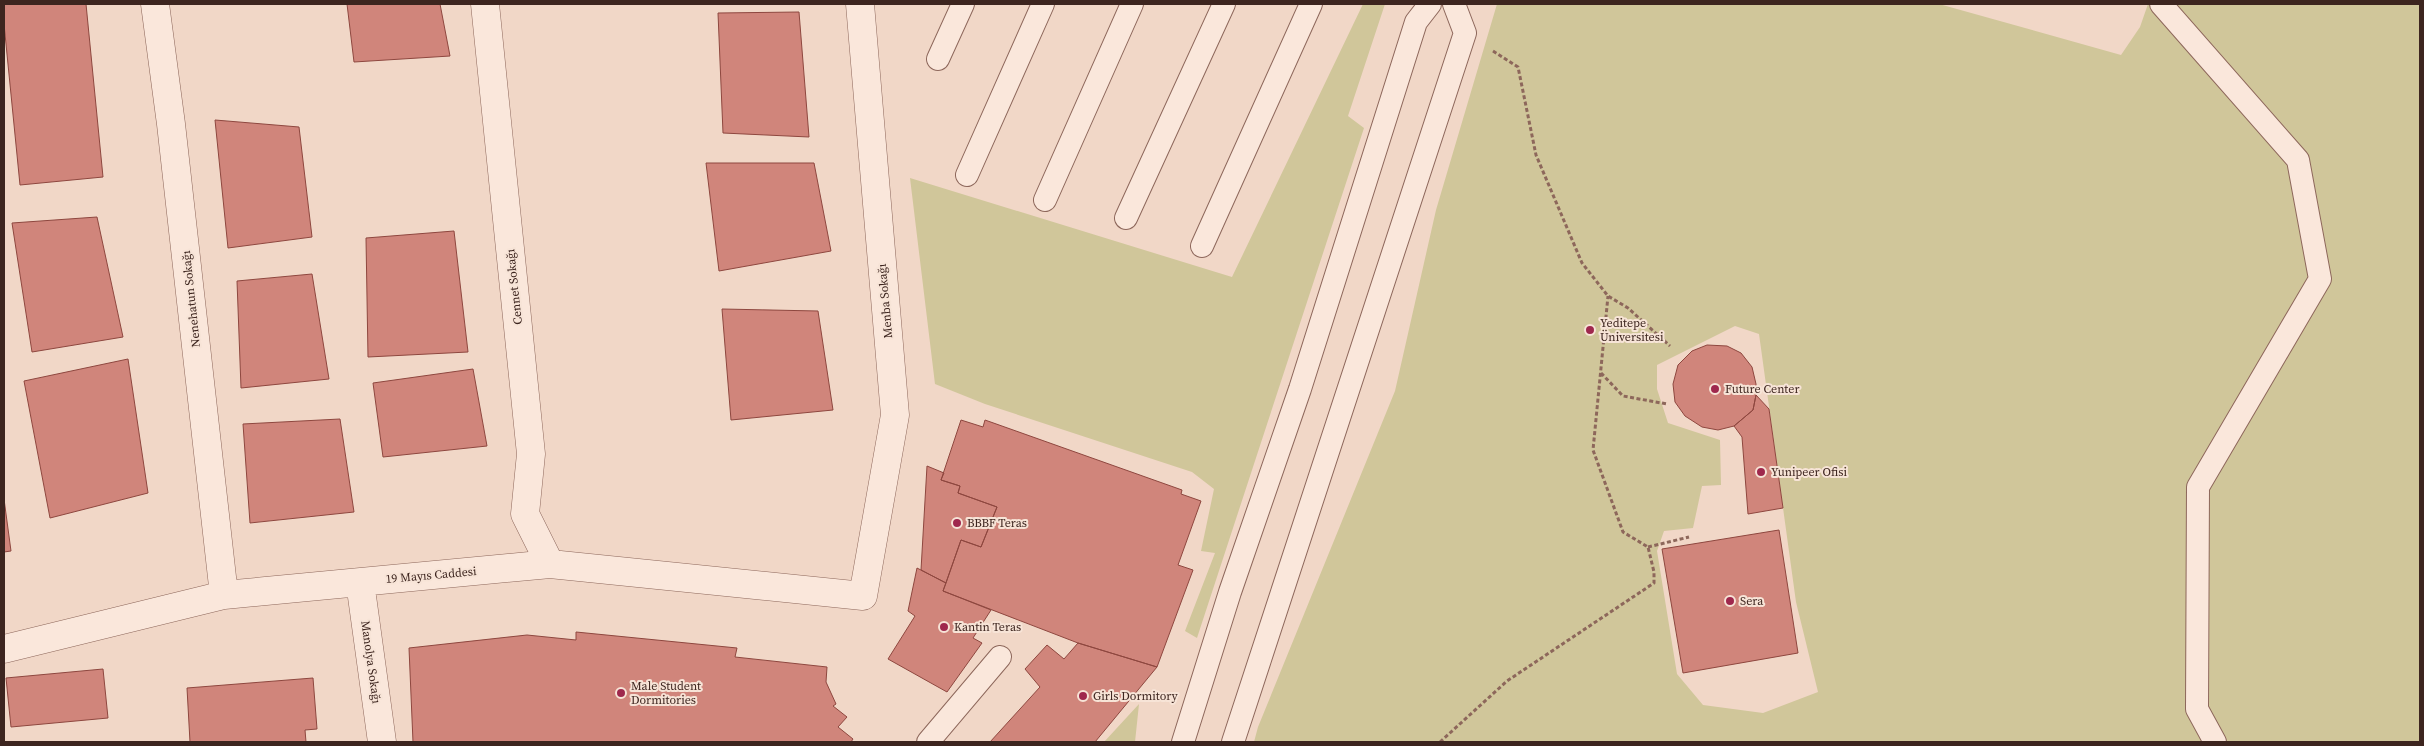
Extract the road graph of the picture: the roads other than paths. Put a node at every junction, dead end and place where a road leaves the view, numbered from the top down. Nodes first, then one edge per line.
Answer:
1 (155, 4) edge
2 (485, 4) edge
3 (860, 4) edge
4 (963, 4) edge
5 (1043, 4) edge
6 (1132, 4) edge
7 (1224, 4) edge
8 (1310, 4) edge
9 (1430, 4) edge
10 (1454, 4) edge
11 (2162, 4) edge
12 (938, 59) dead end
13 (967, 175) dead end
14 (1046, 200) dead end
15 (1126, 218) dead end
16 (1202, 246) dead end
17 (550, 564) junction
18 (360, 582) junction
19 (224, 595) junction
20 (863, 596) joint
21 (4, 649) edge
22 (1000, 657) dead end
23 (382, 742) edge
24 (928, 742) edge
25 (1183, 742) edge
26 (1233, 742) edge
27 (2215, 742) edge

1 - 19 street, Nenehatun Sokağı
2 - 17 street, Cennet Sokağı
3 - 20 street, Menba Sokağı
4 - 12 lane
5 - 13 lane
6 - 14 lane
7 - 15 lane
8 - 16 lane
9 - 25 lane
10 - 26 lane
11 - 27 lane
17 - 18 street, 19 Mayıs Caddesi
17 - 20 street, 19 Mayıs Caddesi
18 - 19 street, 19 Mayıs Caddesi
18 - 23 street, Manolya Sokağı
19 - 21 street, 19 Mayıs Caddesi
22 - 24 lane

